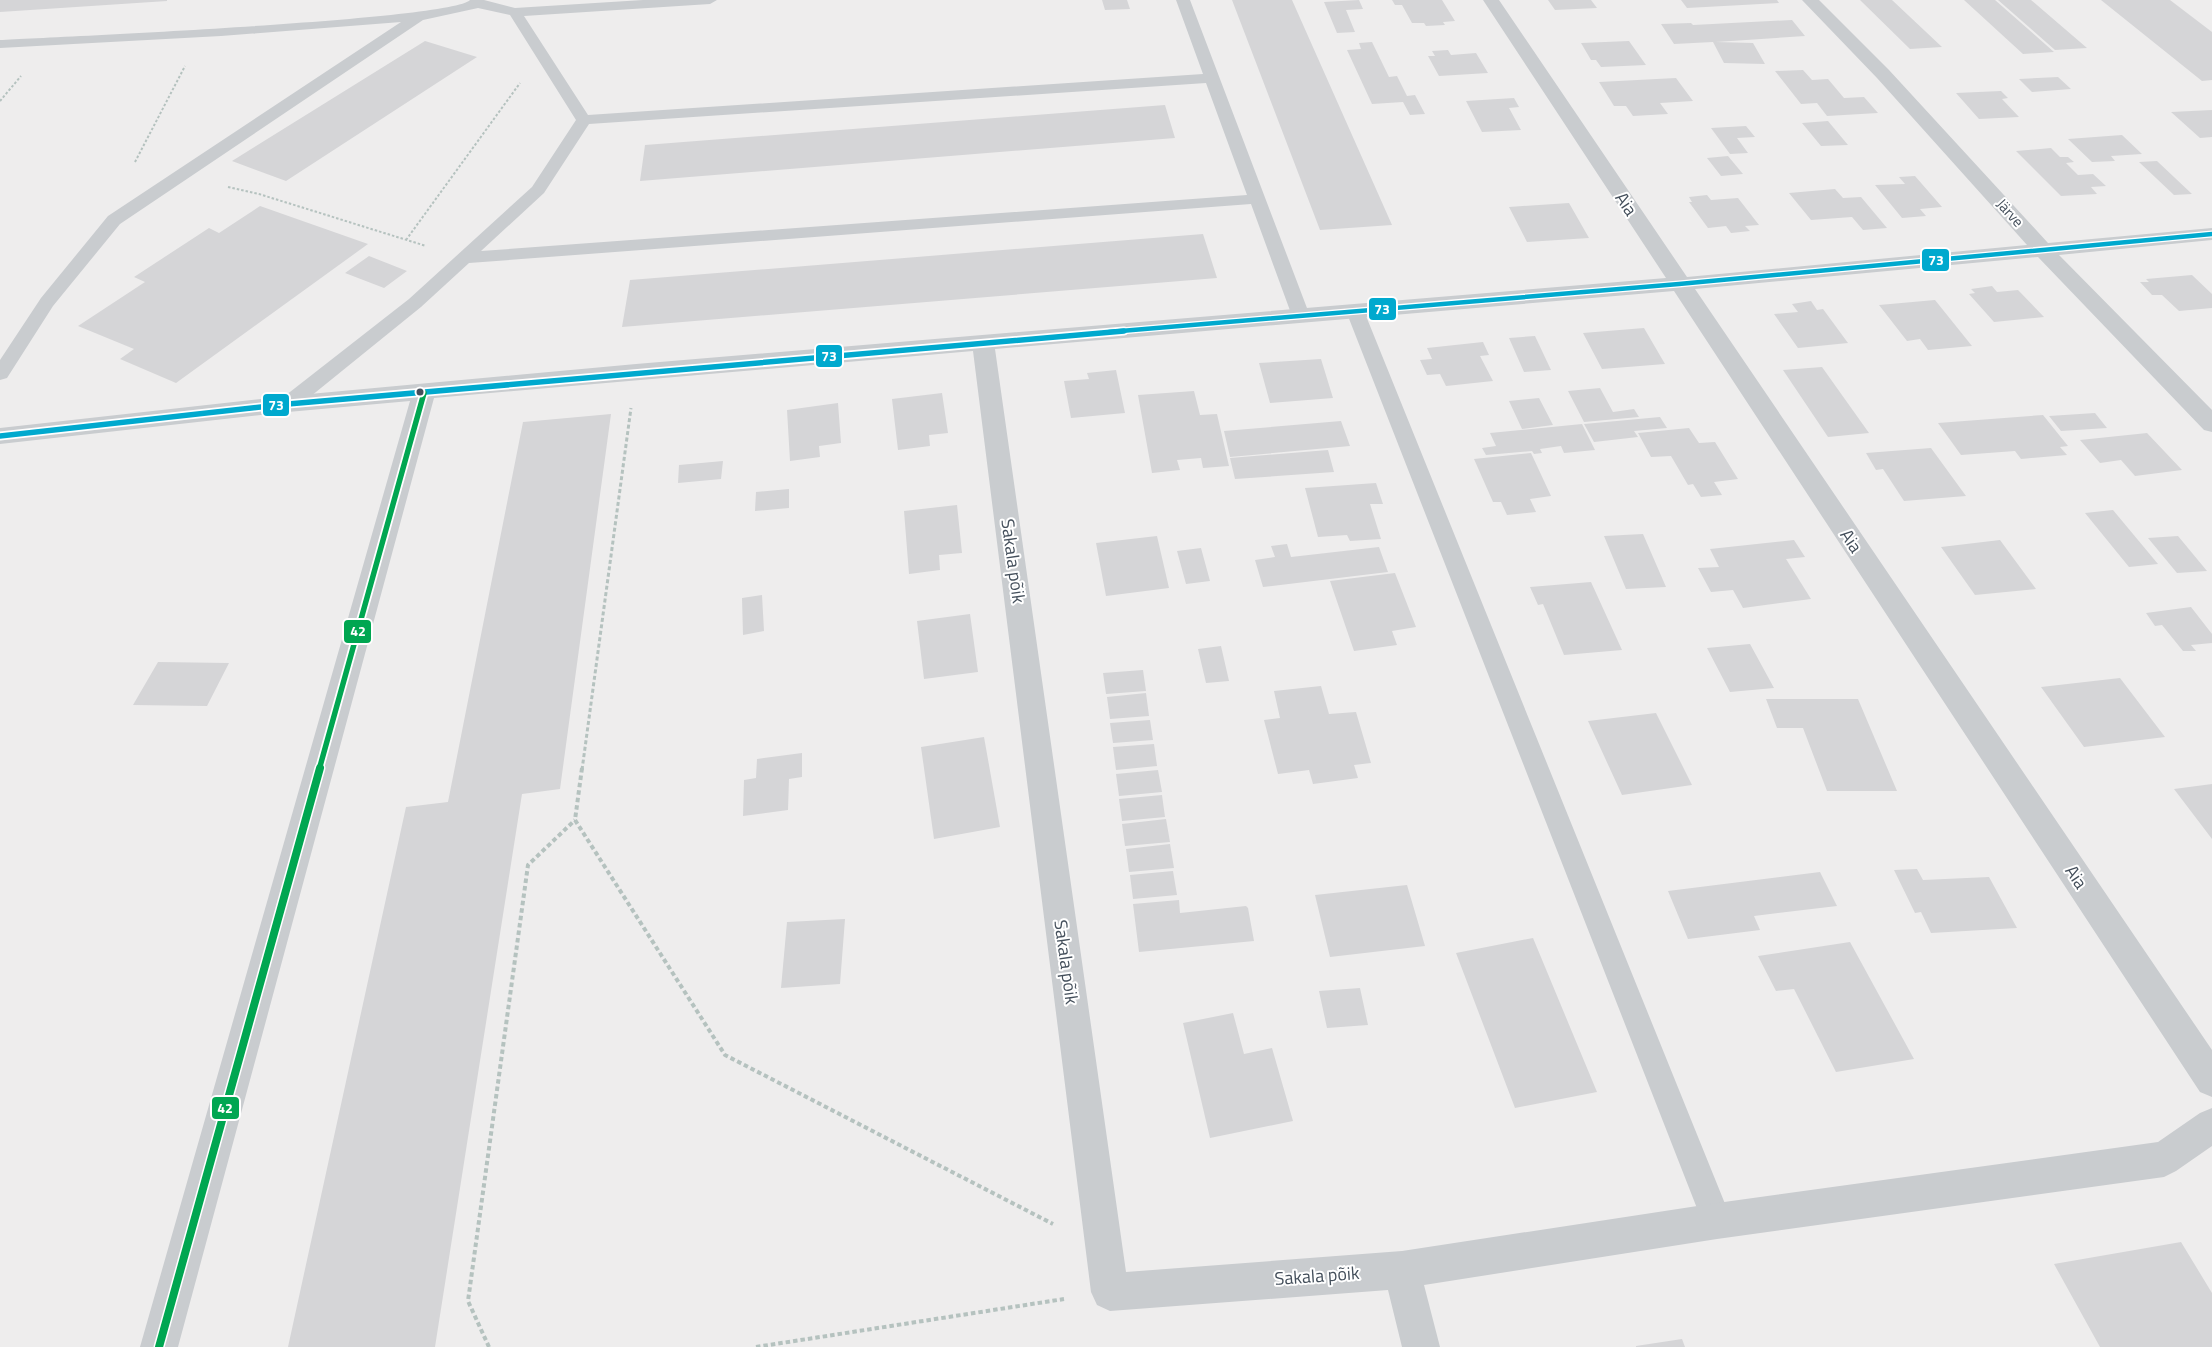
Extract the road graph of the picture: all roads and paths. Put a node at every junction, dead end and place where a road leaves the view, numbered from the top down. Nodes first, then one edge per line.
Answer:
1 (710, 0) edge
2 (1183, 0) edge
3 (1491, 0) edge
4 (1810, 0) edge
5 (477, 2) edge
6 (516, 12) junction
7 (418, 17) junction
8 (0, 44) edge
9 (542, 53) junction
10 (1213, 78) junction
11 (0, 93) edge
12 (0, 101) edge
13 (584, 120) junction
14 (1257, 199) junction
15 (2212, 234) edge
16 (406, 240) dead end
17 (2042, 249) junction
18 (463, 258) junction
19 (1679, 284) junction
20 (1354, 311) junction
21 (1301, 316) junction
22 (984, 343) junction
23 (636, 372) junction
24 (0, 374) edge
25 (424, 393) junction
26 (288, 404) junction
27 (2212, 424) edge
28 (0, 436) edge
29 (575, 820) junction
30 (2212, 1080) edge
31 (2212, 1124) edge
32 (1717, 1221) junction
33 (1105, 1251) junction
34 (1402, 1270) junction
35 (1110, 1292) junction
36 (159, 1347) edge
37 (489, 1347) edge
38 (756, 1347) edge
39 (1422, 1347) edge

1 - 6 lane
2 - 10 lane
3 - 19 street, Aia
4 - 17 street, Järve
5 - 6 lane
5 - 7 lane
6 - 9 lane
7 - 8 lane
7 - 24 lane
9 - 13 lane
9 - 16 path
10 - 13 lane
10 - 14 lane
11 - 12 path
13 - 18 lane
14 - 18 lane
14 - 21 lane
15 - 17 street
17 - 19 street
17 - 27 street, Järve
18 - 26 lane
19 - 20 street
19 - 30 street, Aia
20 - 21 street
20 - 32 lane
21 - 22 street
22 - 23 street
22 - 33 street, Sakala põik
23 - 25 street
23 - 29 path
25 - 26 street
25 - 36 street
26 - 28 street
29 - 33 path
29 - 37 path
31 - 32 street, Sakala põik
32 - 34 street, Sakala põik
33 - 35 street, Sakala põik
34 - 35 street, Sakala põik
34 - 39 street
35 - 38 path

